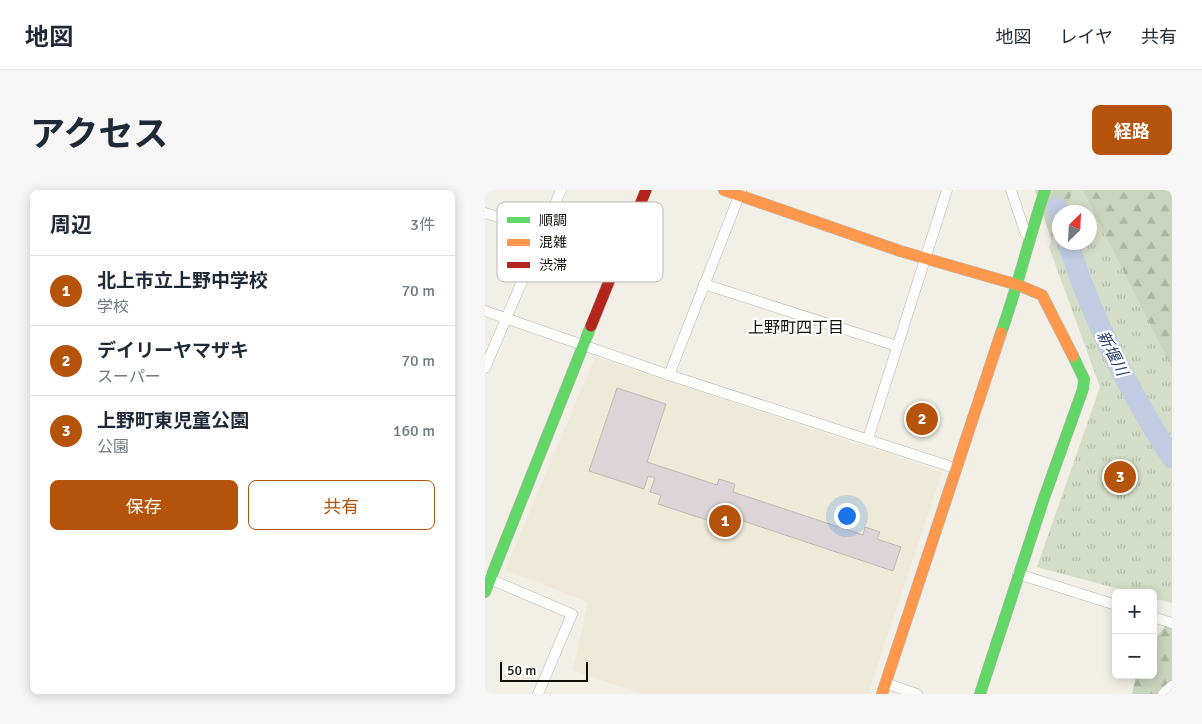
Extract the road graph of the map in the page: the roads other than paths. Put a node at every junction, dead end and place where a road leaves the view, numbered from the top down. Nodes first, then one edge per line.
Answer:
1 (561, 190) edge
2 (646, 190) edge
3 (724, 190) edge
4 (947, 190) edge
5 (1011, 190) edge
6 (1045, 190) edge
7 (740, 193) edge
8 (556, 202) edge
9 (641, 202) edge
10 (485, 213) edge
11 (497, 217) edge
12 (1030, 236) junction
13 (925, 258) junction
14 (523, 282) edge
15 (609, 282) edge
16 (704, 284) junction
17 (1018, 285) junction
18 (485, 311) edge
19 (508, 318) junction
20 (584, 346) junction
21 (897, 346) junction
22 (485, 368) edge
23 (669, 375) junction
24 (868, 439) junction
25 (955, 468) junction
26 (1018, 574) junction
27 (487, 578) edge
28 (485, 592) edge
29 (1112, 604) edge
30 (1157, 618) edge
31 (1172, 623) edge
32 (1172, 686) edge
33 (883, 689) edge
34 (538, 694) edge
35 (917, 694) edge
36 (980, 694) edge
37 (1163, 694) edge

1 - 8 street
2 - 9 street
3 - 7 street
4 - 13 street
5 - 12 street
6 - 12 street
7 - 13 street
7 - 16 street
10 - 11 street
12 - 17 street
13 - 17 street
13 - 21 street
14 - 19 street
15 - 20 street
16 - 21 street
16 - 23 street
17 - 25 street
17 - 26 street
18 - 19 street
19 - 20 street
19 - 22 street
20 - 23 street
20 - 27 street
21 - 24 street
23 - 24 street
24 - 25 street
25 - 33 street
26 - 29 street
26 - 36 street
27 - 28 street
27 - 34 street
30 - 31 street
32 - 37 street
33 - 35 street

